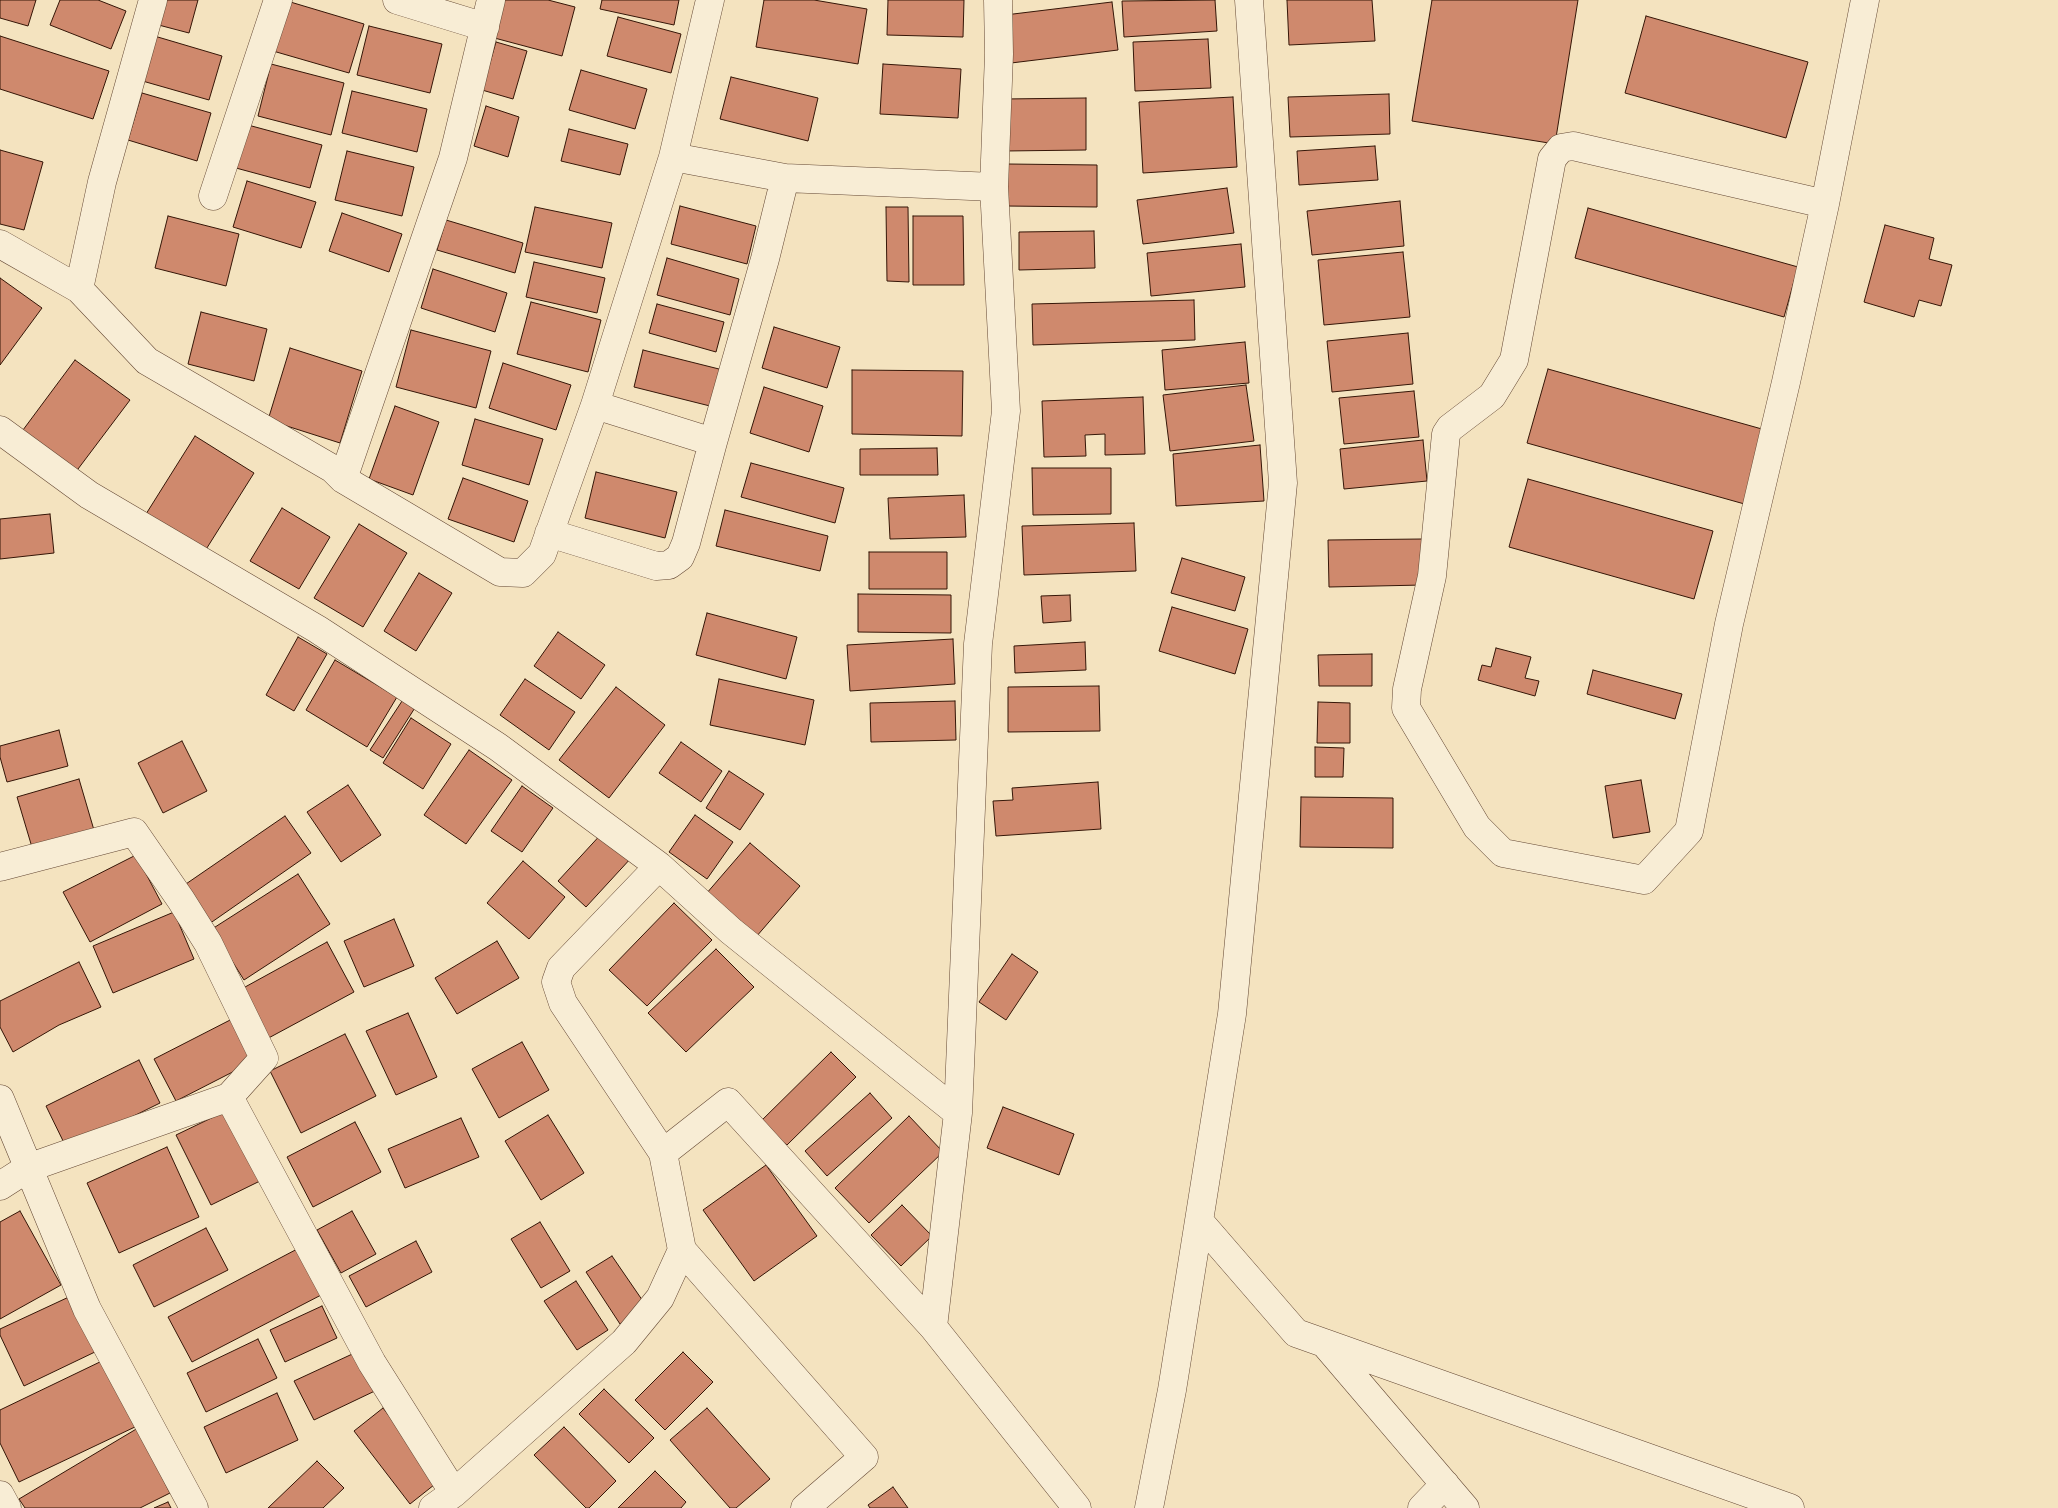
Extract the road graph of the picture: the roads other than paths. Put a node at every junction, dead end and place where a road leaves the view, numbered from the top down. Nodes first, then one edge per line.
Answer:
1 (153, 0) edge
2 (278, 0) edge
3 (397, 0) edge
4 (491, 0) edge
5 (710, 0) edge
6 (998, 0) edge
7 (1249, 0) edge
8 (1866, 0) edge
9 (485, 27) junction
10 (673, 157) junction
11 (785, 178) junction
12 (994, 187) junction
13 (213, 196) dead end
14 (1825, 204) junction
15 (0, 244) edge
16 (79, 289) junction
17 (595, 405) junction
18 (0, 430) edge
19 (713, 442) junction
20 (343, 479) junction
21 (549, 533) junction
22 (659, 866) junction
23 (0, 867) edge
24 (229, 1097) junction
25 (0, 1099) edge
26 (958, 1113) junction
27 (664, 1153) junction
28 (28, 1168) junction
29 (0, 1186) edge
30 (1199, 1221) junction
31 (682, 1250) junction
32 (933, 1328) junction
33 (1324, 1343) junction
34 (1445, 1484) junction
35 (0, 1495) edge
36 (443, 1500) edge
37 (7, 1508) edge
38 (194, 1508) edge
39 (805, 1508) edge
40 (1077, 1508) edge
41 (1149, 1508) edge
42 (1422, 1508) edge
43 (1465, 1508) edge
44 (1790, 1508) edge

1 - 16 street
2 - 13 street
3 - 9 street
4 - 9 street
5 - 10 street
6 - 12 street
7 - 30 street
8 - 14 street
9 - 20 street
10 - 11 street
10 - 17 street
11 - 12 street
11 - 19 street
12 - 26 street
14 - 14 street
15 - 16 street
16 - 20 street
17 - 19 street
17 - 21 street
18 - 22 street
19 - 21 street
20 - 21 street
22 - 26 street
22 - 27 street
23 - 24 street
24 - 28 street
24 - 36 street
25 - 28 street
26 - 32 street
27 - 31 street
27 - 32 street
28 - 29 street
28 - 38 street
30 - 33 street
30 - 41 street
31 - 36 street
31 - 39 street
32 - 40 street
33 - 34 street
33 - 44 street
34 - 42 street
34 - 43 street
35 - 37 street

